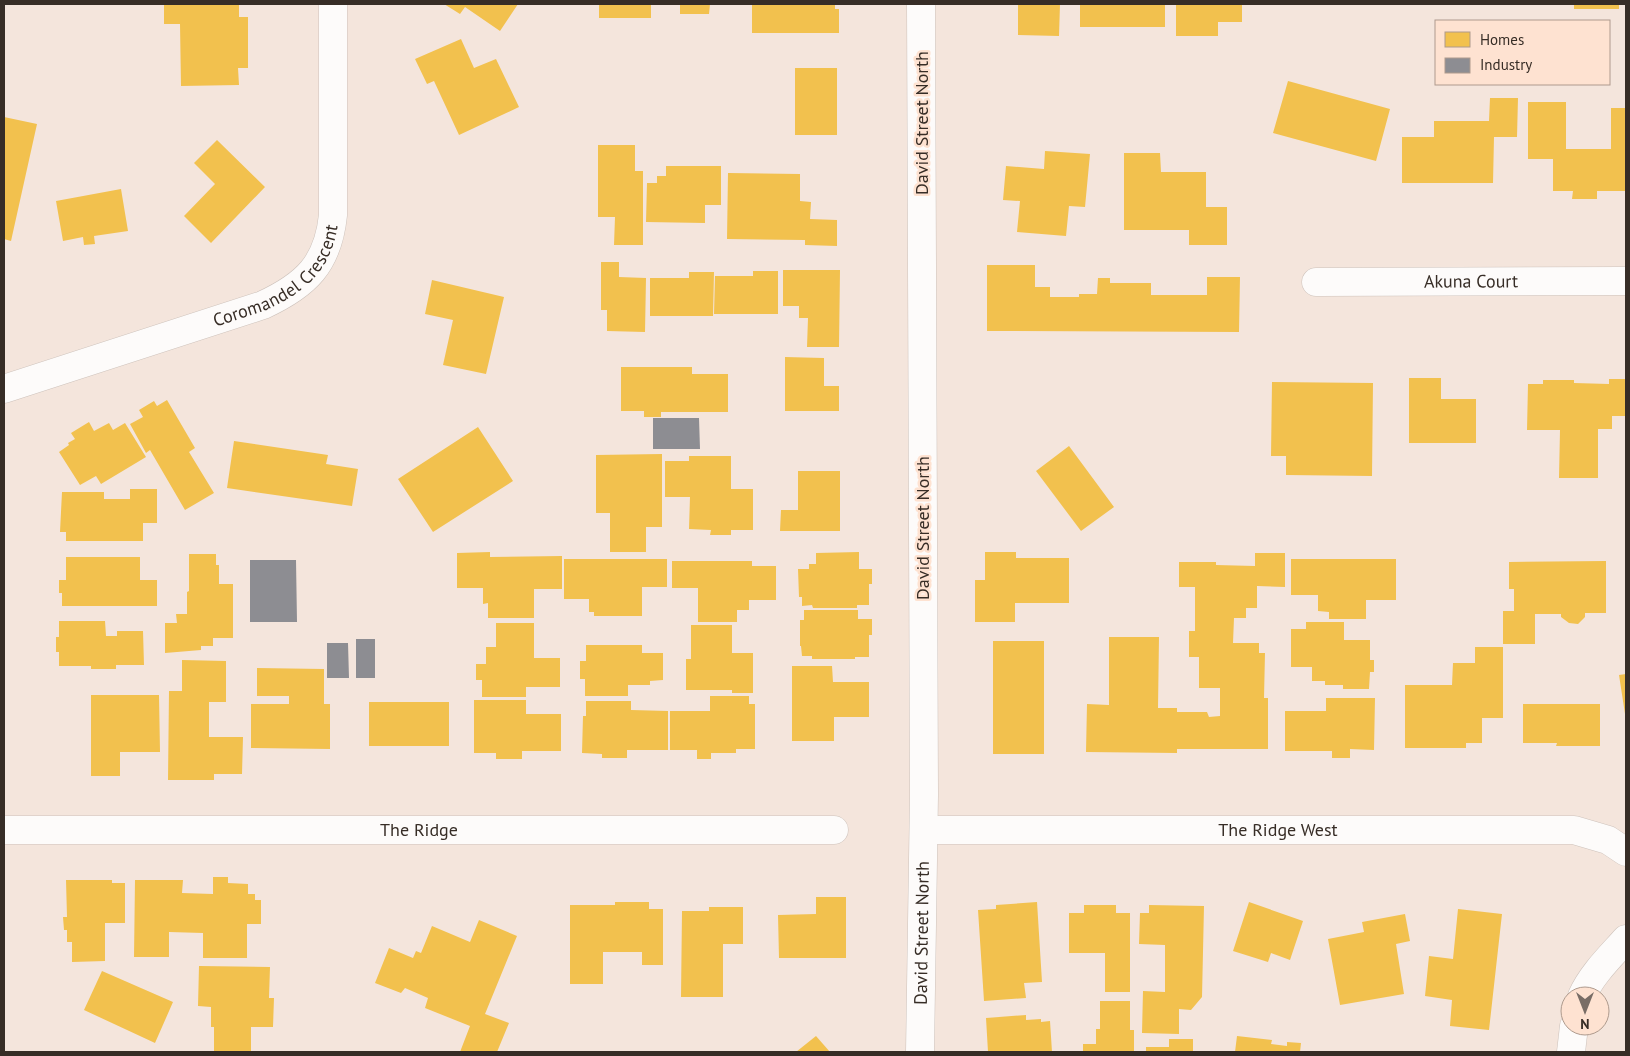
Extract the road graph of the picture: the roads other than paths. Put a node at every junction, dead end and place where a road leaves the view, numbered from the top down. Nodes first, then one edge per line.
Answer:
1 (333, 4) edge
2 (922, 4) edge
3 (1626, 281) edge
4 (1316, 282) dead end
5 (4, 389) edge
6 (4, 830) edge
7 (834, 830) dead end
8 (924, 830) junction
9 (1626, 852) edge
10 (1626, 939) edge
11 (1587, 986) edge
12 (1573, 1036) edge
13 (920, 1052) edge
14 (1572, 1052) edge

1 - 5 street, Coromandel Crescent
2 - 8 street, David Street North
3 - 4 street, Akuna Court
6 - 7 street, The Ridge
8 - 9 street, The Ridge West
8 - 13 street, David Street North
10 - 11 street
12 - 14 street

